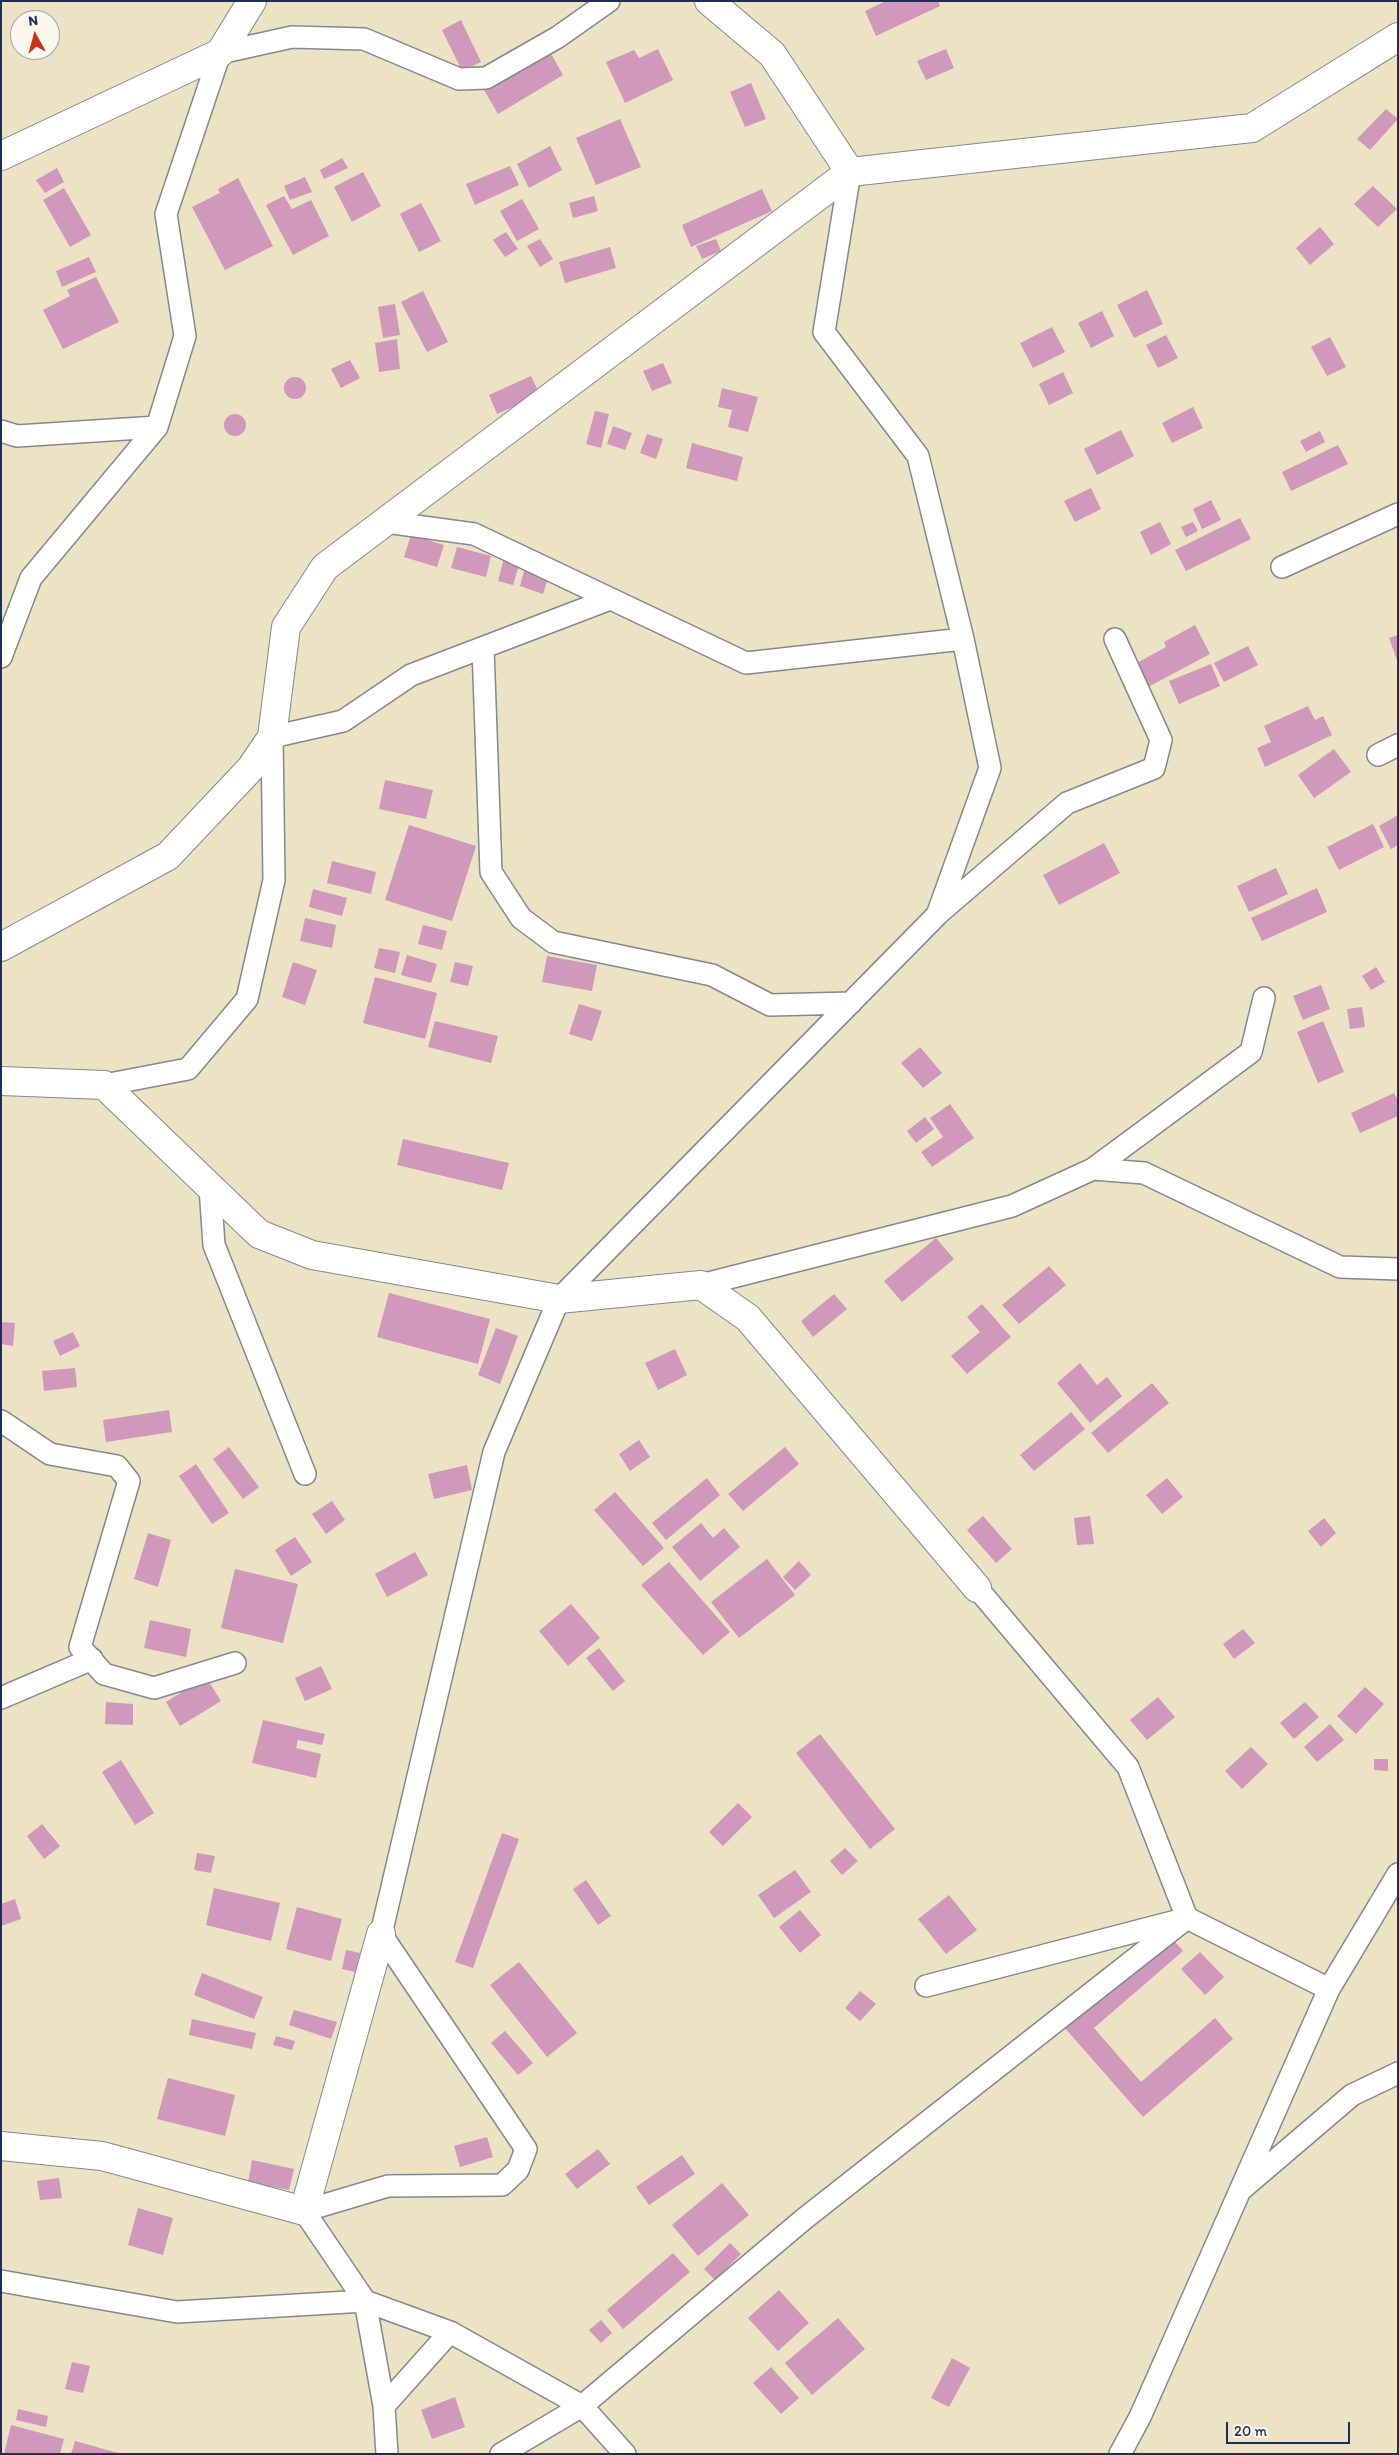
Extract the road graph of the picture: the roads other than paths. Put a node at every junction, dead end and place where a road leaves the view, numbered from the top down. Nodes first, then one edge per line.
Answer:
1 (252, 1) edge
2 (609, 1) edge
3 (709, 1) edge
4 (1398, 36) edge
5 (220, 53) junction
6 (1, 156) edge
7 (850, 172) junction
8 (156, 427) junction
9 (1, 431) edge
10 (1398, 514) edge
11 (386, 522) junction
12 (1282, 567) dead end
13 (610, 599) junction
14 (963, 638) junction
15 (1115, 639) dead end
16 (484, 648) junction
17 (1, 657) edge
18 (272, 737) junction
19 (1398, 745) edge
20 (1378, 756) dead end
21 (937, 915) junction
22 (1, 947) edge
23 (1264, 998) dead end
24 (851, 1003) junction
25 (1, 1081) edge
26 (104, 1085) junction
27 (1093, 1169) junction
28 (210, 1187) junction
29 (1398, 1269) edge
30 (701, 1284) junction
31 (559, 1299) junction
32 (1, 1421) edge
33 (305, 1474) dead end
34 (977, 1588) joint
35 (92, 1659) junction
36 (235, 1663) dead end
37 (1, 1698) edge
38 (1398, 1874) edge
39 (1187, 1918) junction
40 (381, 1934) junction
41 (926, 1986) dead end
42 (1329, 1989) junction
43 (1398, 2073) edge
44 (1, 2146) edge
45 (1239, 2191) junction
46 (304, 2211) junction
47 (1, 2281) edge
48 (365, 2301) junction
49 (450, 2332) junction
50 (384, 2406) junction
51 (582, 2406) junction
52 (387, 2454) edge
53 (501, 2454) edge
54 (625, 2454) edge
55 (1120, 2454) edge

1 - 5 street
2 - 5 lane
3 - 7 street
4 - 7 street
5 - 6 street
5 - 8 lane
7 - 11 street
7 - 14 lane
8 - 9 lane
8 - 17 lane
10 - 12 lane
11 - 13 lane
11 - 18 street
13 - 14 lane
13 - 16 lane
14 - 21 lane
15 - 21 lane
16 - 18 lane
16 - 24 lane
18 - 22 street
18 - 26 lane
19 - 20 lane
21 - 24 lane
23 - 27 lane
24 - 31 lane
25 - 26 street
26 - 28 street
27 - 29 lane
27 - 30 lane
28 - 31 street
28 - 33 lane
30 - 31 street
30 - 34 street
31 - 40 lane
32 - 35 lane
34 - 39 lane
35 - 36 lane
35 - 37 lane
38 - 42 lane
39 - 41 lane
39 - 42 lane
39 - 51 lane
40 - 46 street
40 - 46 lane
42 - 45 lane
43 - 45 lane
44 - 46 street
45 - 55 lane
46 - 48 lane
47 - 48 lane
48 - 49 lane
48 - 50 lane
49 - 50 lane
49 - 51 lane
50 - 52 lane
51 - 53 lane
51 - 54 lane

